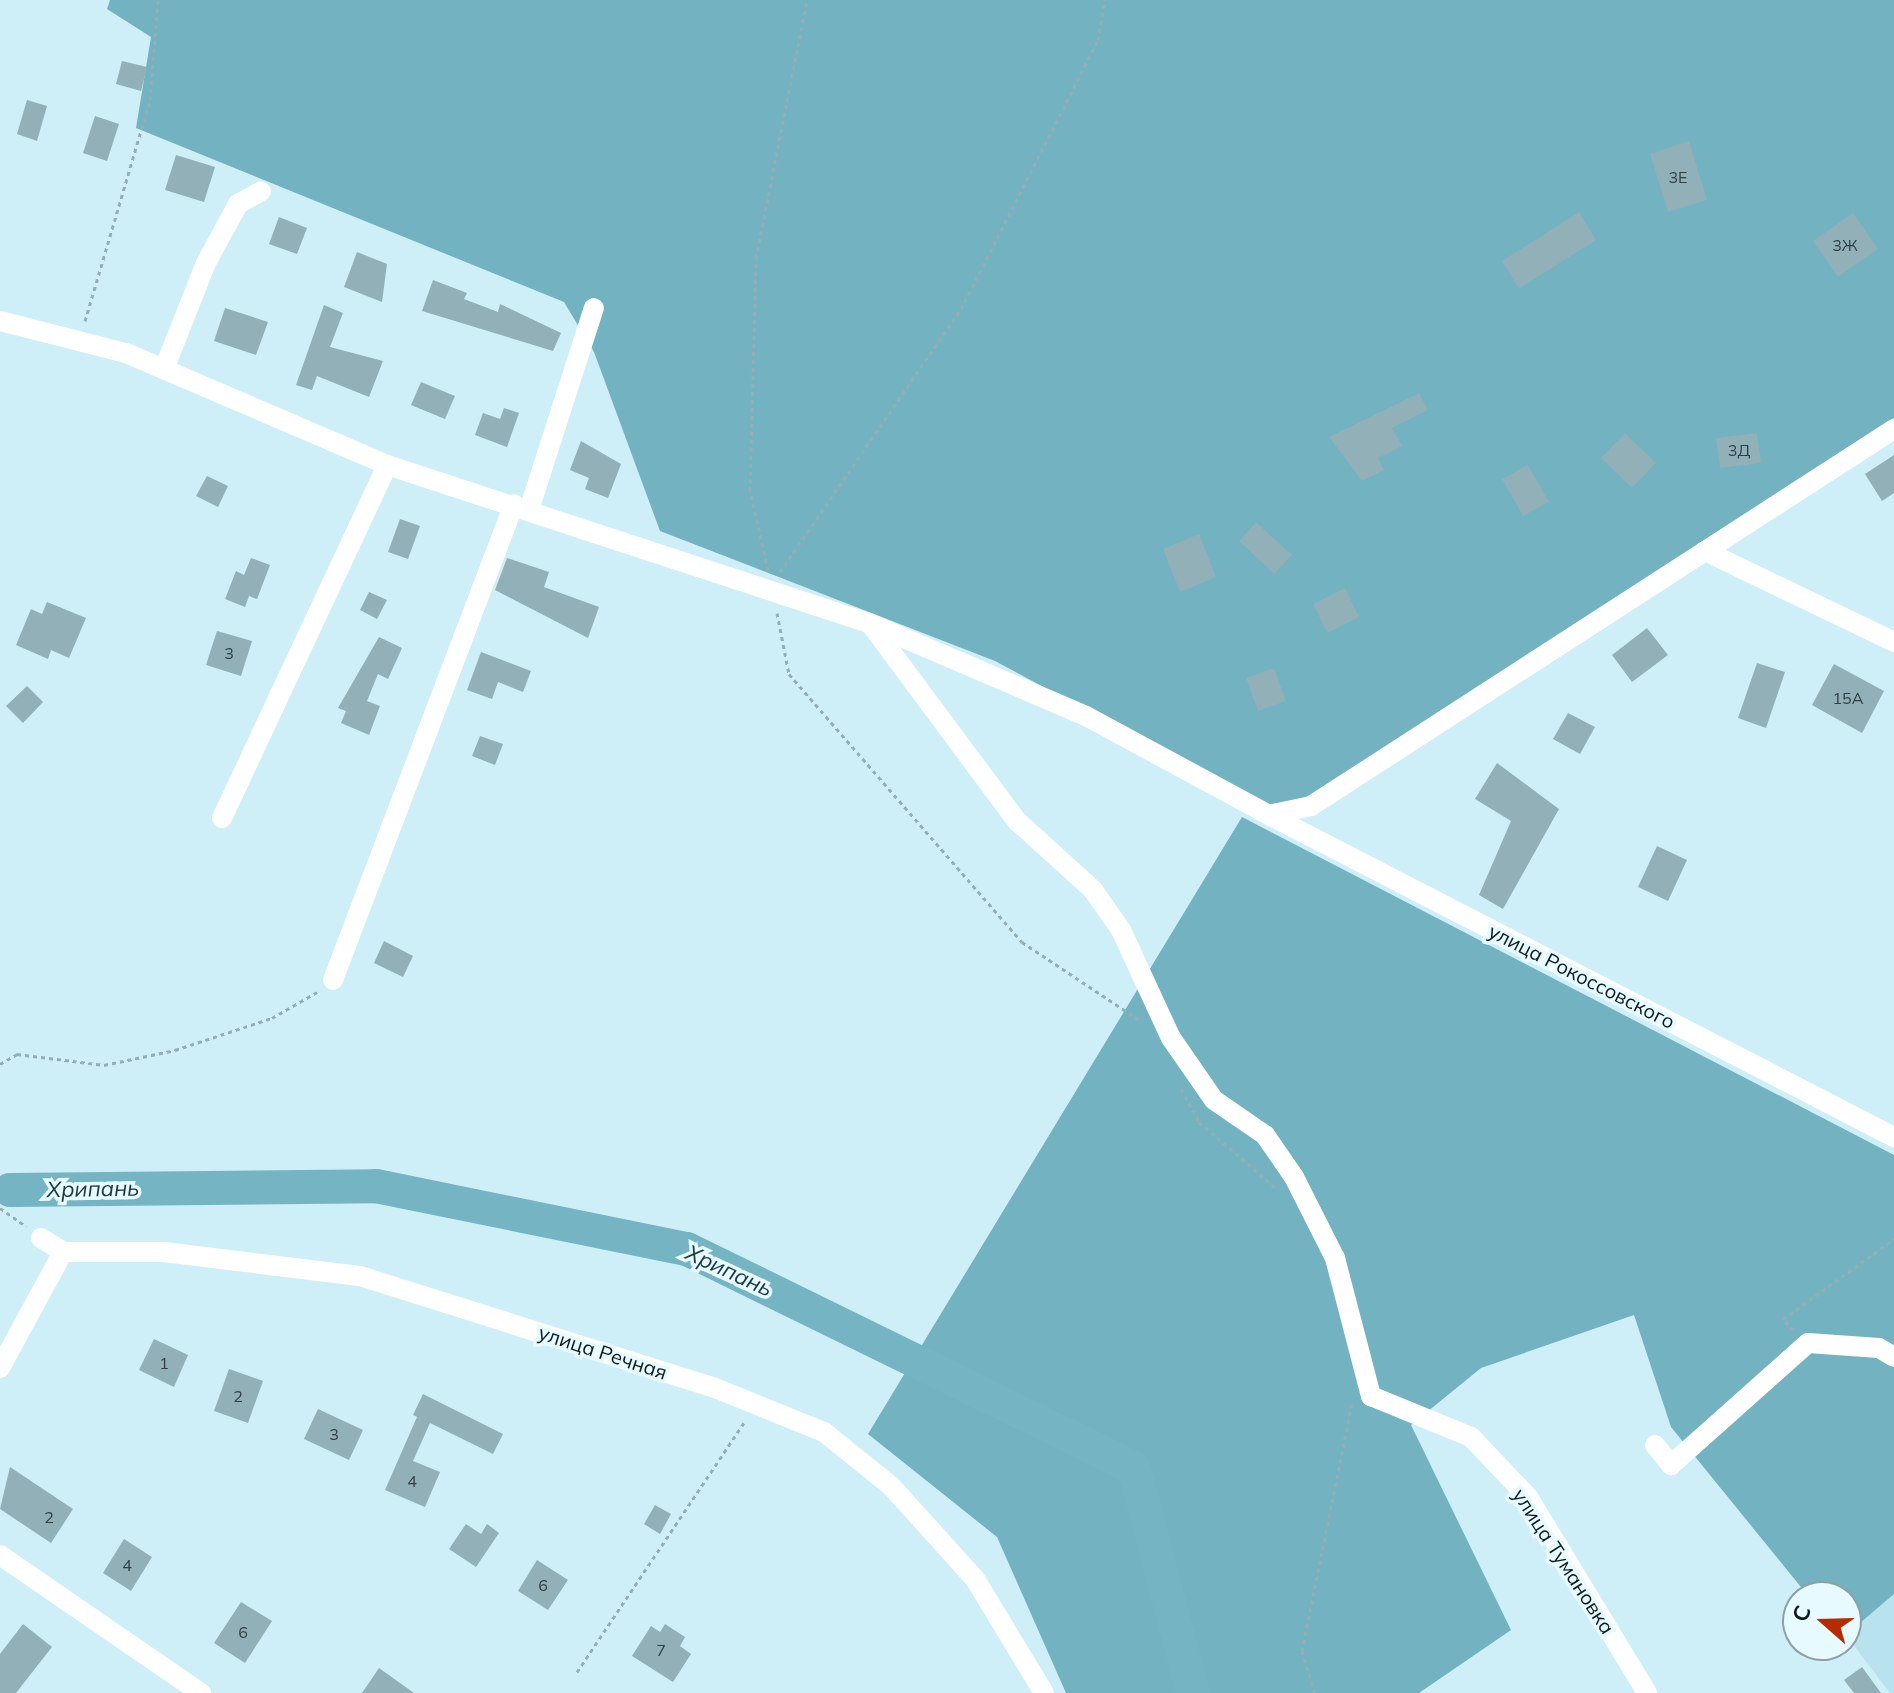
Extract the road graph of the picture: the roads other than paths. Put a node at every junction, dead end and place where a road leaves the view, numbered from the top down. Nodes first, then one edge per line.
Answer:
1 (261, 191) dead end
2 (594, 308) dead end
3 (0, 321) edge
4 (164, 369) junction
5 (1894, 429) edge
6 (387, 465) junction
7 (522, 507) junction
8 (1705, 551) junction
9 (869, 623) junction
10 (1894, 642) edge
11 (1269, 815) junction
12 (222, 818) dead end
13 (333, 980) road end
14 (1894, 1137) edge
15 (41, 1238) road end
16 (63, 1252) junction
17 (1894, 1357) edge
18 (0, 1368) edge
19 (1655, 1445) dead end
20 (0, 1555) edge
21 (201, 1693) edge
22 (1044, 1693) edge
23 (1647, 1693) edge

1 - 4 street
2 - 7 street
3 - 4 street, улица Рокоссовского
4 - 6 street, улица Рокоссовского
5 - 8 street
6 - 7 street, улица Рокоссовского
6 - 12 street
7 - 9 street, улица Рокоссовского
7 - 13 street
8 - 10 street
8 - 11 street
9 - 11 street, улица Рокоссовского
9 - 23 street, улица Тумановка
11 - 14 street, улица Рокоссовского
15 - 16 street
16 - 18 street
16 - 22 street, улица Речная
17 - 19 street
20 - 21 street

